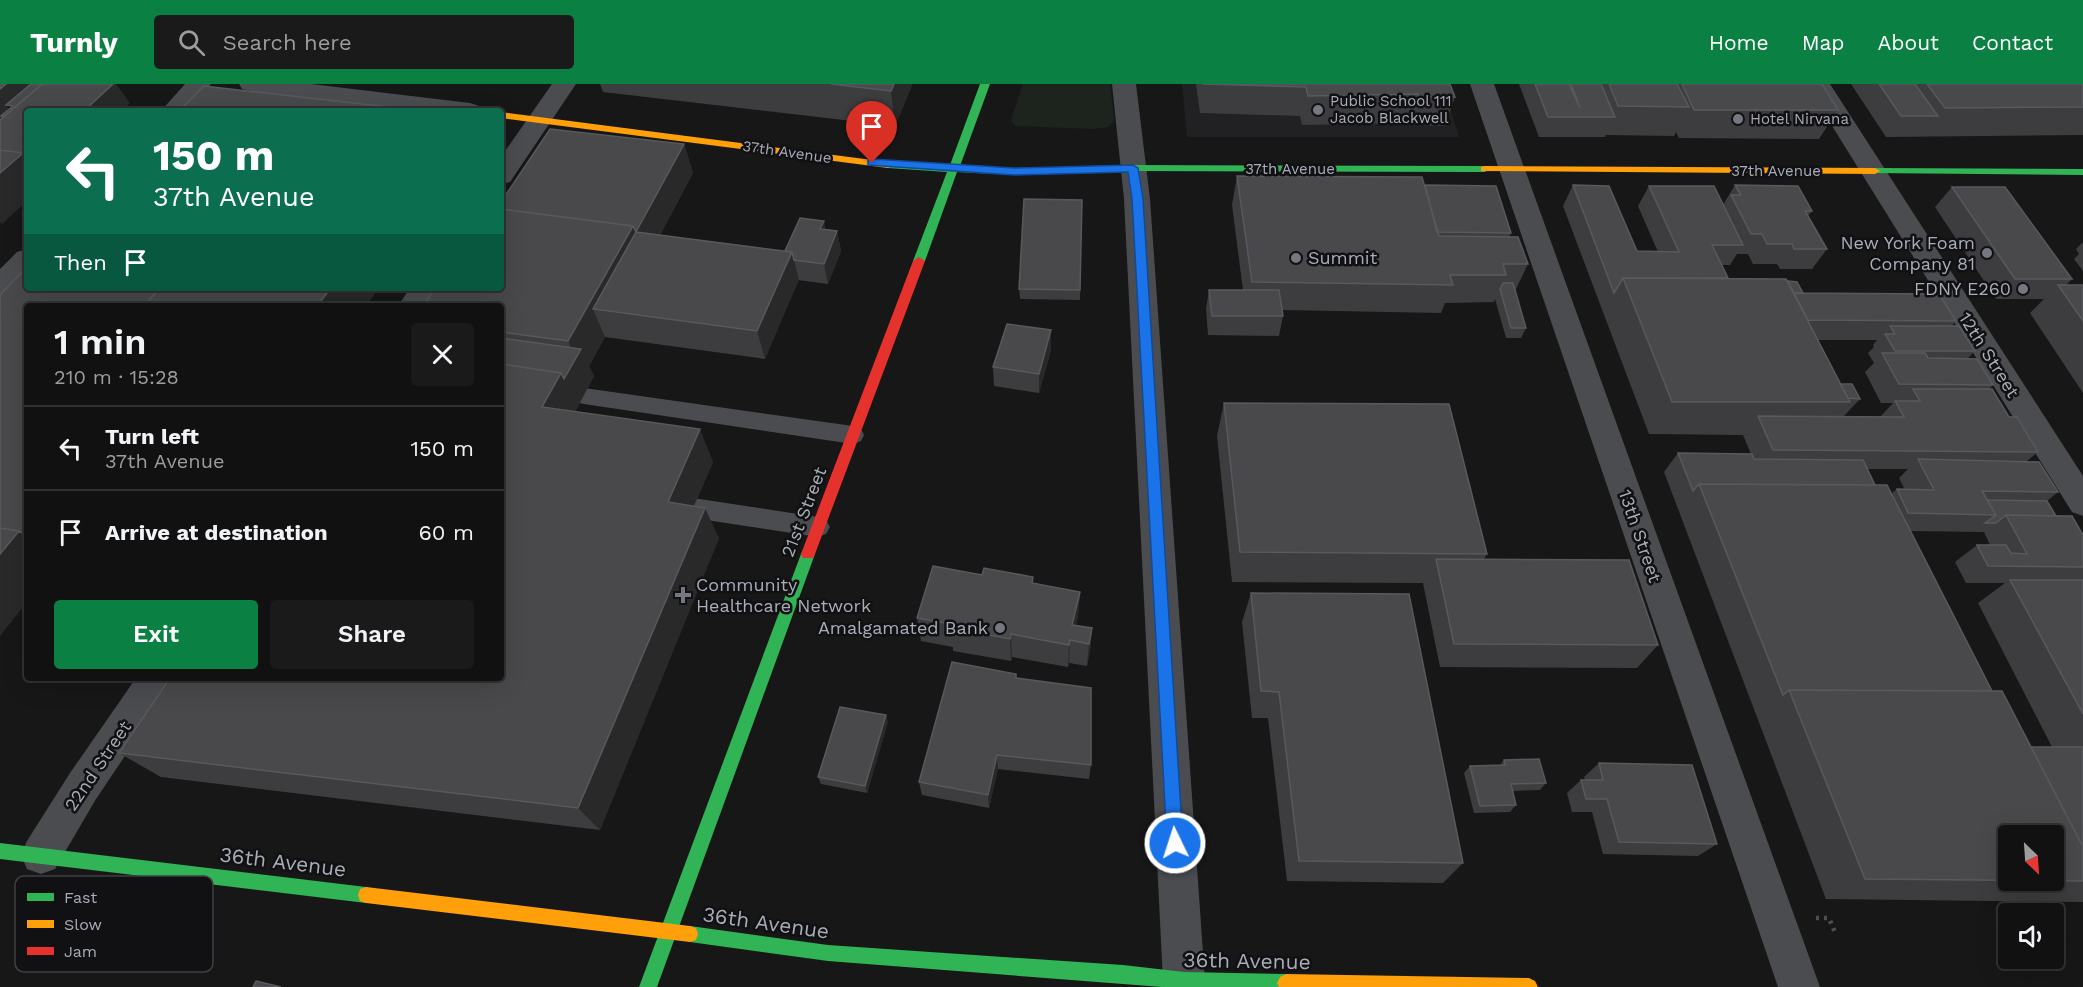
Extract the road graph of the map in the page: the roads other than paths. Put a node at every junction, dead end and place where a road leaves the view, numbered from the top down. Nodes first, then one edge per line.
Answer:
1 (199, 84) edge
2 (251, 84) edge
3 (564, 84) edge
4 (985, 84) edge
5 (1124, 84) edge
6 (1482, 84) edge
7 (1818, 84) edge
8 (176, 108) edge
9 (446, 108) edge
10 (504, 115) edge
11 (540, 119) junction
12 (1133, 168) junction
13 (954, 169) junction
14 (1512, 170) junction
15 (1873, 171) junction
16 (504, 172) edge
17 (2083, 172) edge
18 (24, 262) edge
19 (0, 286) edge
20 (584, 396) dead end
21 (853, 435) junction
22 (2083, 503) edge
23 (693, 508) edge
24 (818, 527) junction
25 (156, 681) edge
26 (0, 851) edge
27 (41, 855) junction
28 (669, 931) junction
29 (1184, 981) junction
30 (648, 987) edge
31 (1529, 987) edge
32 (1799, 987) edge

1 - 8 street
2 - 9 street
3 - 11 street
4 - 13 street, 21st Street
5 - 12 street
6 - 14 street, 13th Street
7 - 15 street, 12th Street
10 - 11 street, 37th Avenue
11 - 13 street, 37th Avenue
11 - 16 street
12 - 13 street, 37th Avenue
12 - 14 street, 37th Avenue
12 - 29 street
13 - 21 street, 21st Street
14 - 15 street, 37th Avenue
14 - 32 street, 13th Street
15 - 17 street, 37th Avenue
15 - 22 street, 12th Street
18 - 19 street
20 - 21 lane
21 - 24 street, 21st Street
23 - 24 lane
24 - 28 street, 21st Street
25 - 27 street, 22nd Street
26 - 27 street, 36th Avenue
27 - 28 street, 36th Avenue
28 - 29 street, 36th Avenue
28 - 30 street, 21st Street
29 - 31 street, 36th Avenue

